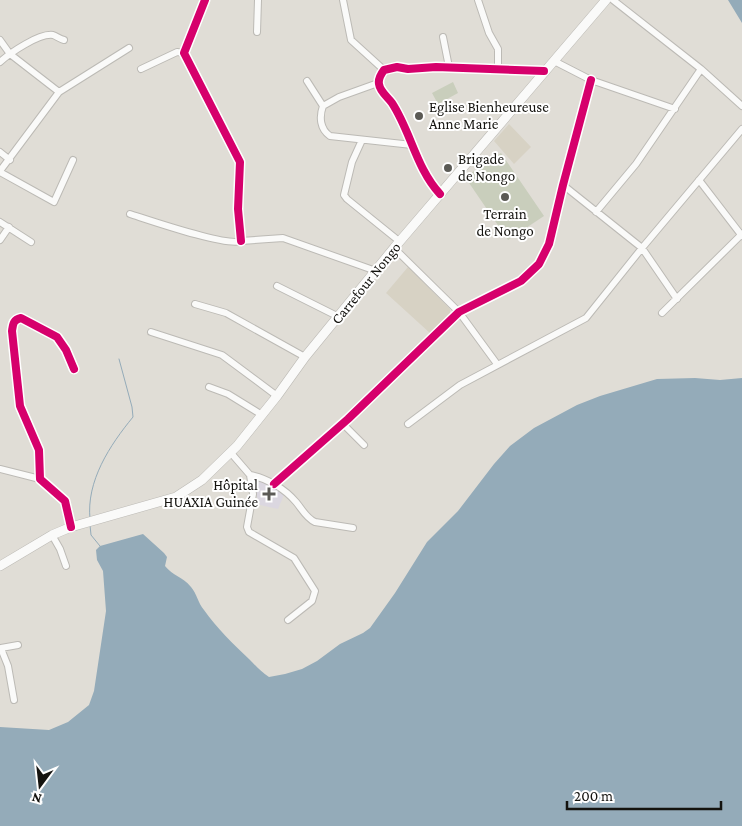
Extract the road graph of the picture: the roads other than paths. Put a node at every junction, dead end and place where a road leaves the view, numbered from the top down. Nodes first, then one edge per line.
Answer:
1 (206, 0) edge
2 (258, 0) edge
3 (343, 0) edge
4 (478, 0) edge
5 (606, 0) edge
6 (613, 0) edge
7 (257, 32) dead end
8 (443, 37) dead end
9 (0, 40) edge
10 (64, 40) dead end
11 (129, 48) dead end
12 (184, 53) junction
13 (10, 54) junction
14 (554, 61) junction
15 (0, 62) edge
16 (449, 67) junction
17 (498, 68) junction
18 (141, 69) dead end
19 (701, 69) junction
20 (384, 70) junction
21 (544, 71) junction
22 (591, 80) junction
23 (307, 81) dead end
24 (378, 83) junction
25 (59, 92) junction
26 (323, 106) junction
27 (742, 106) edge
28 (675, 109) junction
29 (742, 129) edge
30 (362, 140) junction
31 (412, 145) junction
32 (0, 152) edge
33 (10, 160) junction
34 (73, 160) dead end
35 (0, 172) edge
36 (699, 180) junction
37 (563, 185) junction
38 (440, 194) junction
39 (596, 212) junction
40 (130, 214) dead end
41 (0, 222) edge
42 (9, 227) junction
43 (742, 235) edge
44 (0, 240) edge
45 (242, 241) junction
46 (31, 242) dead end
47 (397, 244) junction
48 (642, 248) junction
49 (376, 270) junction
50 (277, 286) dead end
51 (677, 299) junction
52 (195, 304) dead end
53 (459, 312) junction
54 (662, 313) dead end
55 (338, 317) junction
56 (151, 332) dead end
57 (305, 357) junction
58 (497, 364) junction
59 (74, 369) dead end
60 (209, 387) dead end
61 (277, 396) junction
62 (262, 415) junction
63 (342, 422) junction
64 (408, 424) dead end
65 (364, 445) dead end
66 (231, 453) junction
67 (0, 469) edge
68 (250, 475) junction
69 (40, 479) junction
70 (274, 484) junction
71 (71, 527) junction
72 (352, 528) dead end
73 (52, 535) junction
74 (0, 566) edge
75 (66, 566) dead end
76 (288, 620) dead end
77 (18, 645) dead end
78 (1, 650) edge
79 (14, 700) dead end

1 - 12 street
2 - 7 street
3 - 20 street
4 - 17 street
5 - 14 main road, Carrefour Nongo
6 - 19 street
8 - 16 street
9 - 13 street
10 - 13 street
11 - 25 street
12 - 18 street
12 - 45 street
13 - 15 street
13 - 25 street
14 - 21 main road, Carrefour Nongo
14 - 22 street
16 - 17 street
16 - 20 street
17 - 21 street
19 - 27 street
19 - 28 street
20 - 24 street
21 - 38 main road, Carrefour Nongo
22 - 28 street
22 - 37 street
23 - 26 street
24 - 26 street
24 - 31 street
25 - 33 street
26 - 30 street
28 - 39 street
29 - 36 street
30 - 31 street
30 - 47 street
31 - 38 street
32 - 33 street
33 - 35 street
34 - 35 street
36 - 43 street
36 - 48 street
37 - 39 street
37 - 53 street
38 - 47 main road, Carrefour Nongo
39 - 48 street
40 - 45 street
41 - 42 street
42 - 44 street
42 - 46 street
43 - 51 street
45 - 49 street
47 - 49 main road, Carrefour Nongo
47 - 53 street
48 - 51 street
48 - 58 street
49 - 55 main road, Carrefour Nongo
50 - 55 street
51 - 54 street
52 - 57 street
53 - 58 street
53 - 63 street
55 - 57 main road, Carrefour Nongo
56 - 61 street
57 - 61 main road, Carrefour Nongo
58 - 64 street
59 - 69 street
60 - 62 street
61 - 62 main road, Carrefour Nongo
62 - 66 main road, Carrefour Nongo
63 - 65 street
63 - 70 street
66 - 68 street
66 - 71 main road, Carrefour Nongo
67 - 69 street
68 - 70 street
68 - 76 street
69 - 71 street
70 - 72 street
71 - 73 main road, Carrefour Nongo
73 - 74 main road, Carrefour Nongo
73 - 75 street
77 - 78 street
78 - 79 street

